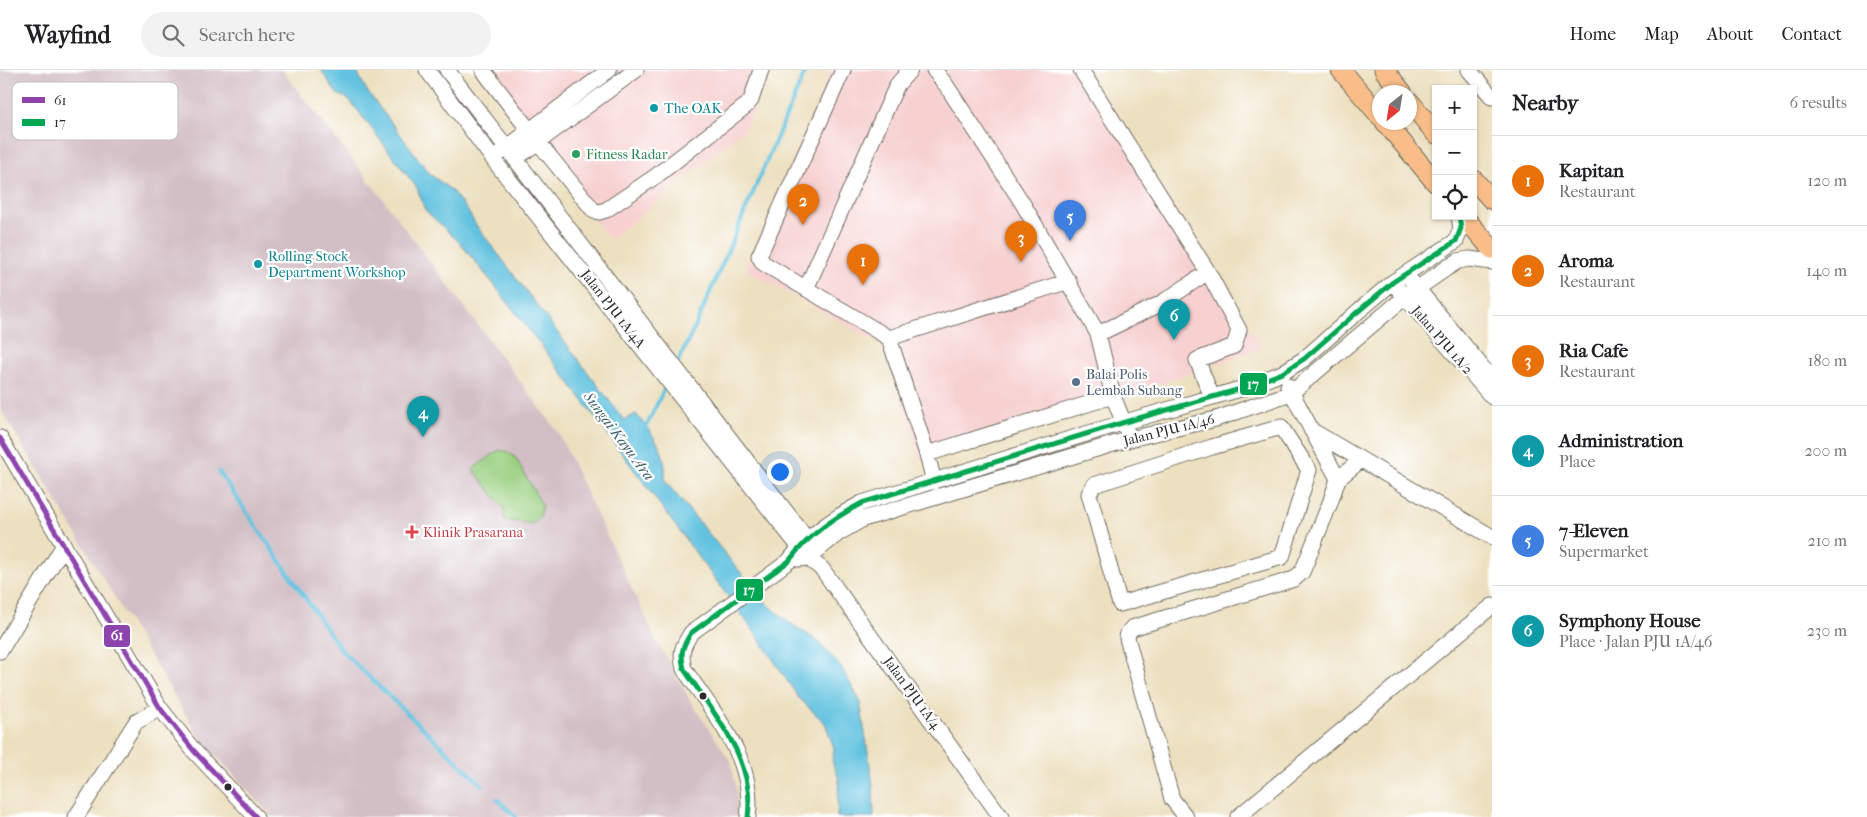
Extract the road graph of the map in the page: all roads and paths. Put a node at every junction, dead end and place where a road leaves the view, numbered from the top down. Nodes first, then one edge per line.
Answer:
1 (427, 70) edge
2 (447, 70) edge
3 (483, 70) edge
4 (609, 70) edge
5 (636, 70) edge
6 (761, 70) edge
7 (843, 70) edge
8 (910, 70) edge
9 (934, 70) edge
10 (1081, 70) edge
11 (1341, 70) edge
12 (1384, 70) edge
13 (1469, 70) edge
14 (1396, 85) edge
15 (1492, 97) edge
16 (1372, 107) edge
17 (1417, 111) edge
18 (1392, 130) edge
19 (1433, 130) edge
20 (534, 136) junction
21 (511, 154) junction
22 (493, 158) junction
23 (1432, 178) edge
24 (1477, 183) edge
25 (1492, 200) edge
26 (1460, 220) edge
27 (1467, 220) edge
28 (1492, 249) edge
29 (1492, 262) edge
30 (1208, 272) junction
31 (1405, 274) junction
32 (1069, 281) junction
33 (1393, 282) junction
34 (806, 289) junction
35 (1411, 293) junction
36 (1098, 334) junction
37 (889, 338) junction
38 (655, 352) junction
39 (1282, 373) junction
40 (1492, 379) edge
41 (678, 384) junction
42 (1291, 393) junction
43 (1113, 396) junction
44 (1492, 397) edge
45 (1212, 398) junction
46 (1216, 419) junction
47 (1125, 422) junction
48 (1194, 425) junction
49 (1311, 430) junction
50 (0, 438) edge
51 (1130, 439) junction
52 (1222, 444) junction
53 (1202, 450) junction
54 (927, 454) junction
55 (1361, 460) junction
56 (1338, 479) junction
57 (934, 482) junction
58 (796, 525) junction
59 (823, 528) junction
60 (1492, 537) edge
61 (64, 545) junction
62 (808, 549) junction
63 (1492, 606) edge
64 (0, 651) edge
65 (160, 708) junction
66 (76, 817) edge
67 (256, 817) edge
68 (748, 817) edge
69 (1001, 817) edge
70 (1186, 817) edge
71 (1238, 817) edge

1 - 22 street, Jalan PJU 1A/4A
2 - 21 street, Jalan PJU 1A/4A
3 - 20 street
4 - 20 street
5 - 20 street
6 - 20 street
7 - 34 street
8 - 34 street
9 - 32 street
10 - 30 street
11 - 16 main road
12 - 14 main road
13 - 15 street
17 - 19 main road
18 - 23 main road
20 - 21 street
21 - 22 street
21 - 38 street, Jalan PJU 1A/4A
22 - 38 street, Jalan PJU 1A/4A
24 - 25 main road
26 - 31 street, Jalan PJU 1A/46
27 - 28 main road
29 - 35 street, Jalan PJU 1A/46
30 - 36 street
30 - 45 street
31 - 33 street, Jalan PJU 1A/46
31 - 35 street, Jalan PJU 1A/2
32 - 36 street
32 - 37 street
33 - 35 street, Jalan PJU 1A/2
33 - 39 street, Jalan PJU 1A/46
34 - 37 street
35 - 40 street, Jalan PJU 1A/2
35 - 42 street, Jalan PJU 1A/46
35 - 44 street, Jalan PJU 1A/2
36 - 43 street
37 - 54 street
38 - 41 street, Jalan PJU 1A/4A
39 - 42 street
39 - 45 street, Jalan PJU 1A/46
41 - 58 street, Jalan PJU 1A/4A
41 - 62 street, Jalan PJU 1A/4A
42 - 46 street, Jalan PJU 1A/46
42 - 49 street
43 - 47 street
43 - 54 street
45 - 47 street, Jalan PJU 1A/46
46 - 48 street, Jalan PJU 1A/46
46 - 52 street
47 - 51 street
47 - 57 street, Jalan PJU 1A/46
48 - 51 street, Jalan PJU 1A/46
48 - 53 street
49 - 55 street
49 - 56 street
50 - 61 street
51 - 62 street, Jalan PJU 1A/46
52 - 53 street
52 - 53 street
54 - 57 street
55 - 56 street
55 - 60 street
56 - 70 street
57 - 59 street, Jalan PJU 1A/46
58 - 59 street
58 - 62 street, Jalan PJU 1A/4A
59 - 62 street, Jalan PJU 1A/46
61 - 64 street
61 - 65 street
62 - 68 street
62 - 69 street, Jalan PJU 1A/4
63 - 71 street
65 - 66 street
65 - 67 street

